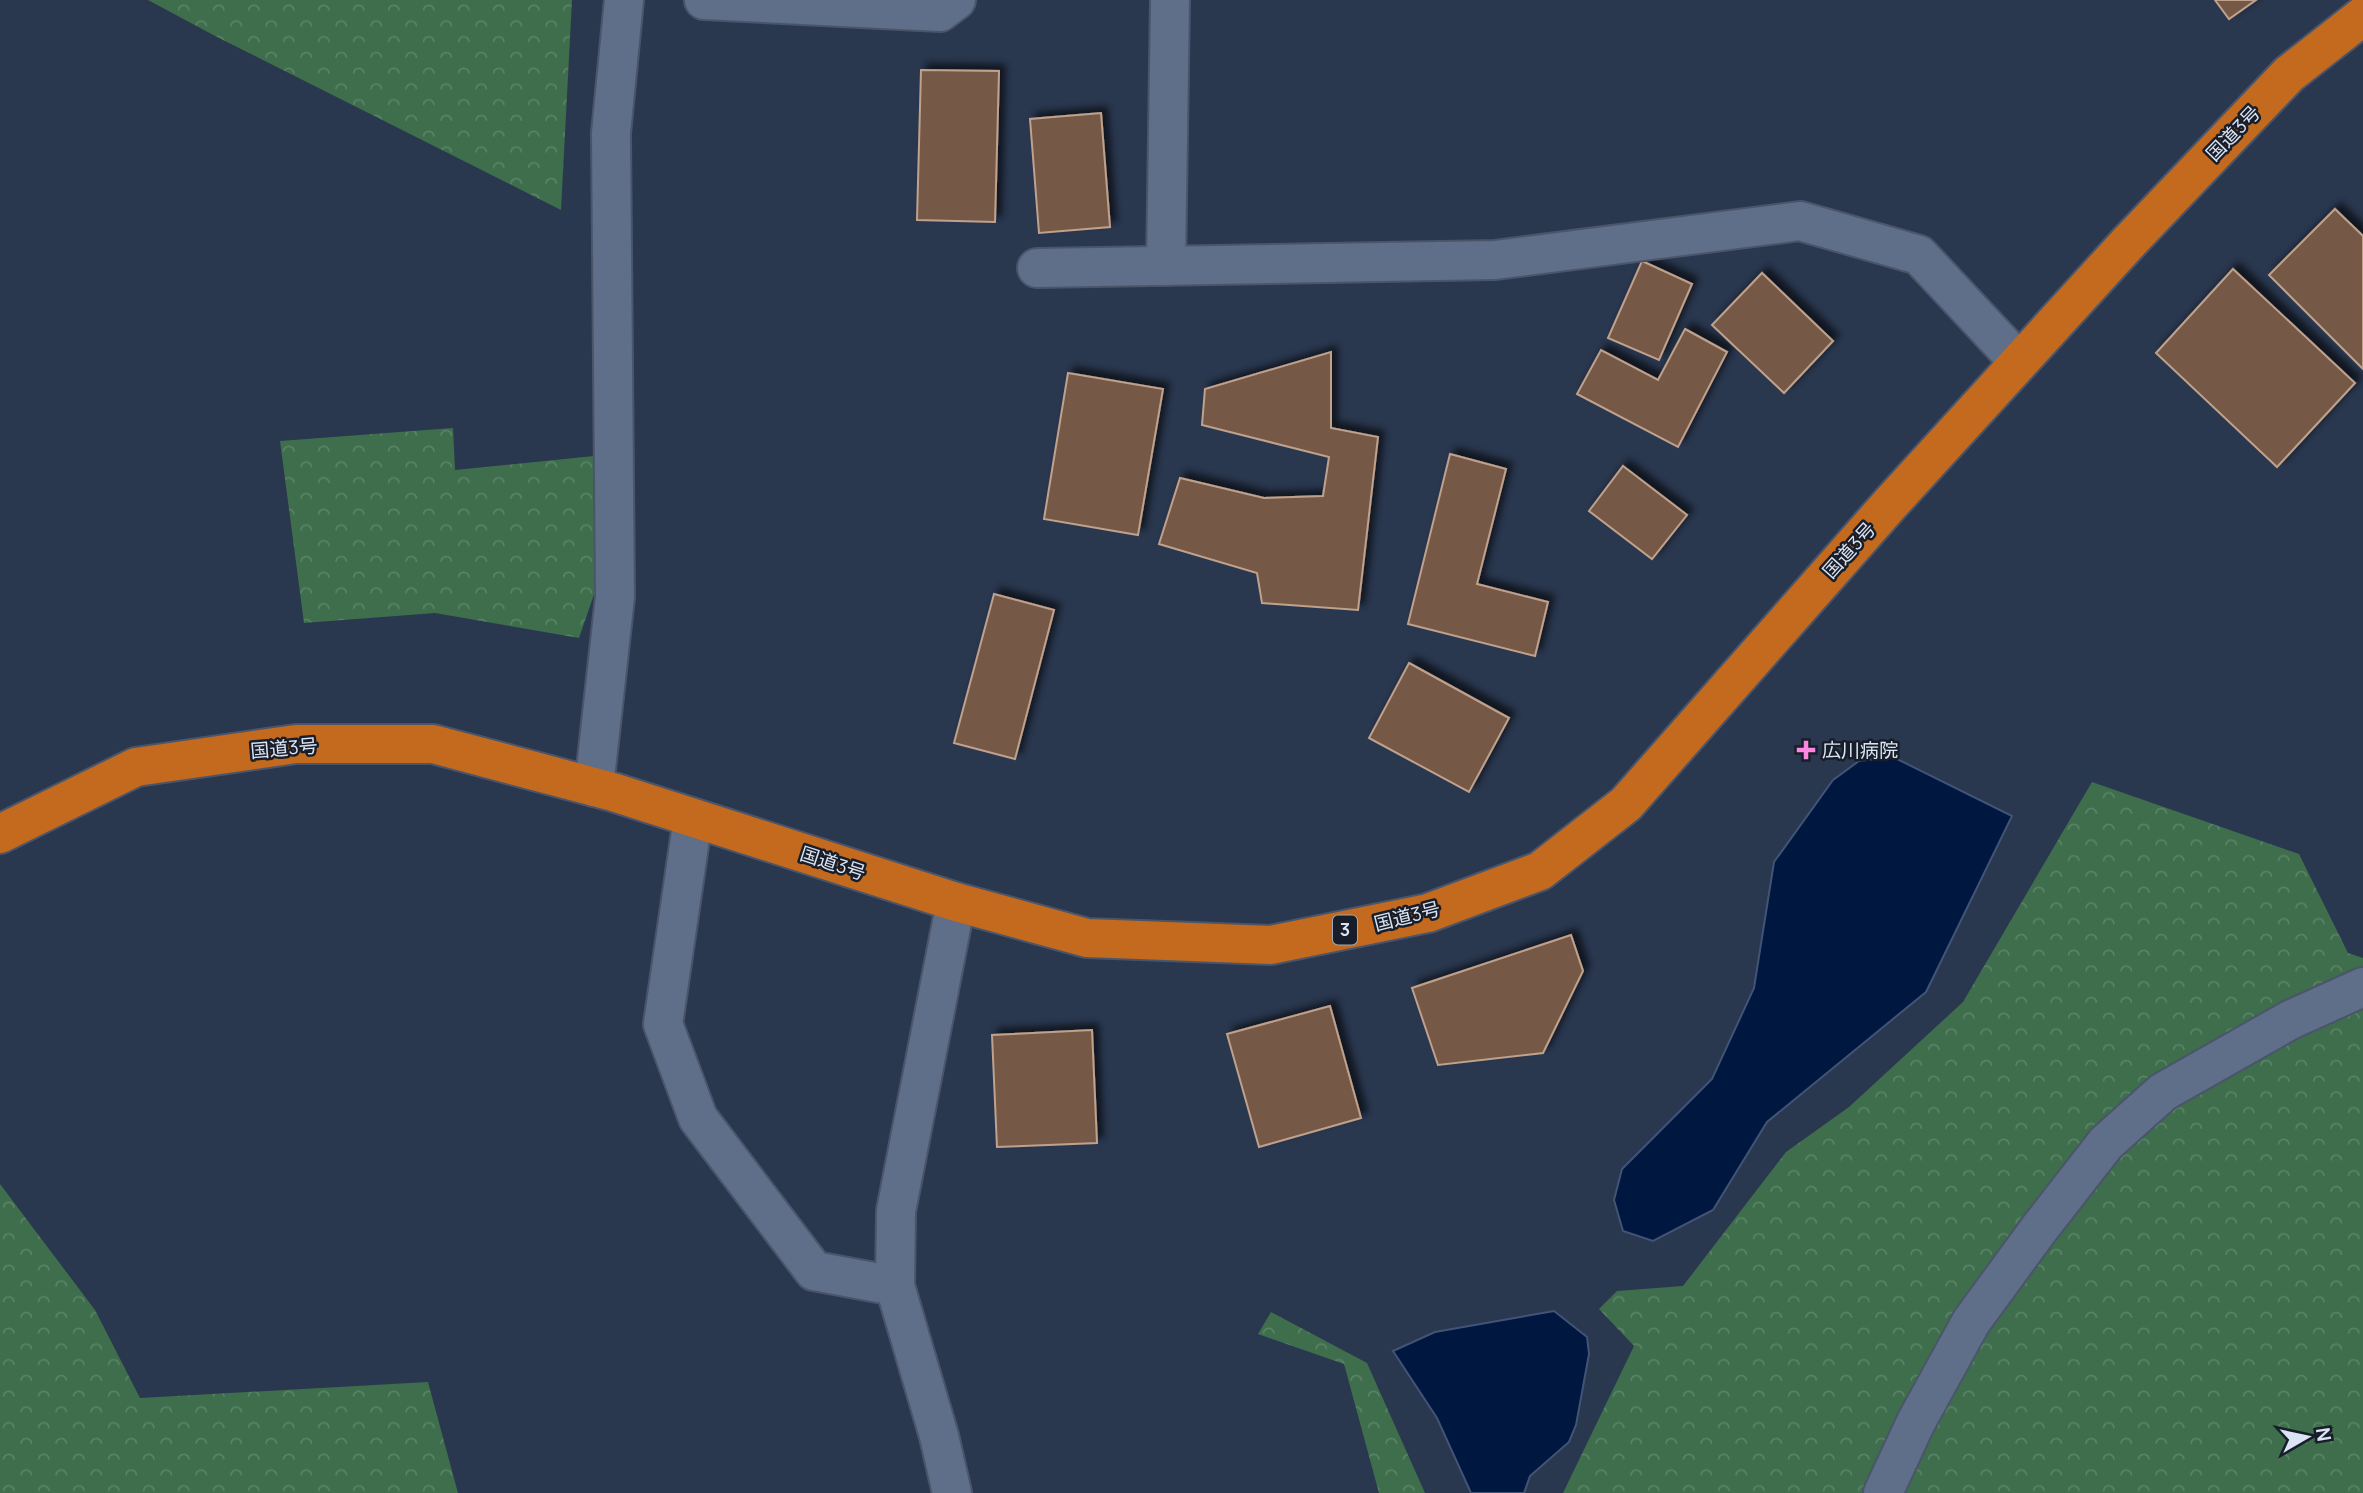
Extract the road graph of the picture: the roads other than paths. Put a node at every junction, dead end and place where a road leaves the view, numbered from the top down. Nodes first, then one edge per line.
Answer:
1 (624, 0) edge
2 (704, 0) edge
3 (956, 0) edge
4 (1170, 0) edge
5 (844, 4) edge
6 (2363, 16) edge
7 (1166, 266) junction
8 (1037, 268) dead end
9 (2019, 362) junction
10 (594, 787) junction
11 (693, 818) junction
12 (0, 834) edge
13 (956, 902) junction
14 (2363, 987) edge
15 (895, 1286) junction
16 (952, 1493) edge
17 (1884, 1493) edge

1 - 10 street
2 - 5 street
3 - 5 street
4 - 7 street
6 - 9 highway, 国道3号 / 3
7 - 8 street
7 - 9 street
9 - 13 highway, 国道3号 / 3
10 - 11 highway, 国道3号 / 3
10 - 12 highway, 国道3号 / 3
11 - 13 highway, 国道3号 / 3
11 - 15 street
13 - 15 street
14 - 17 street
15 - 16 street

